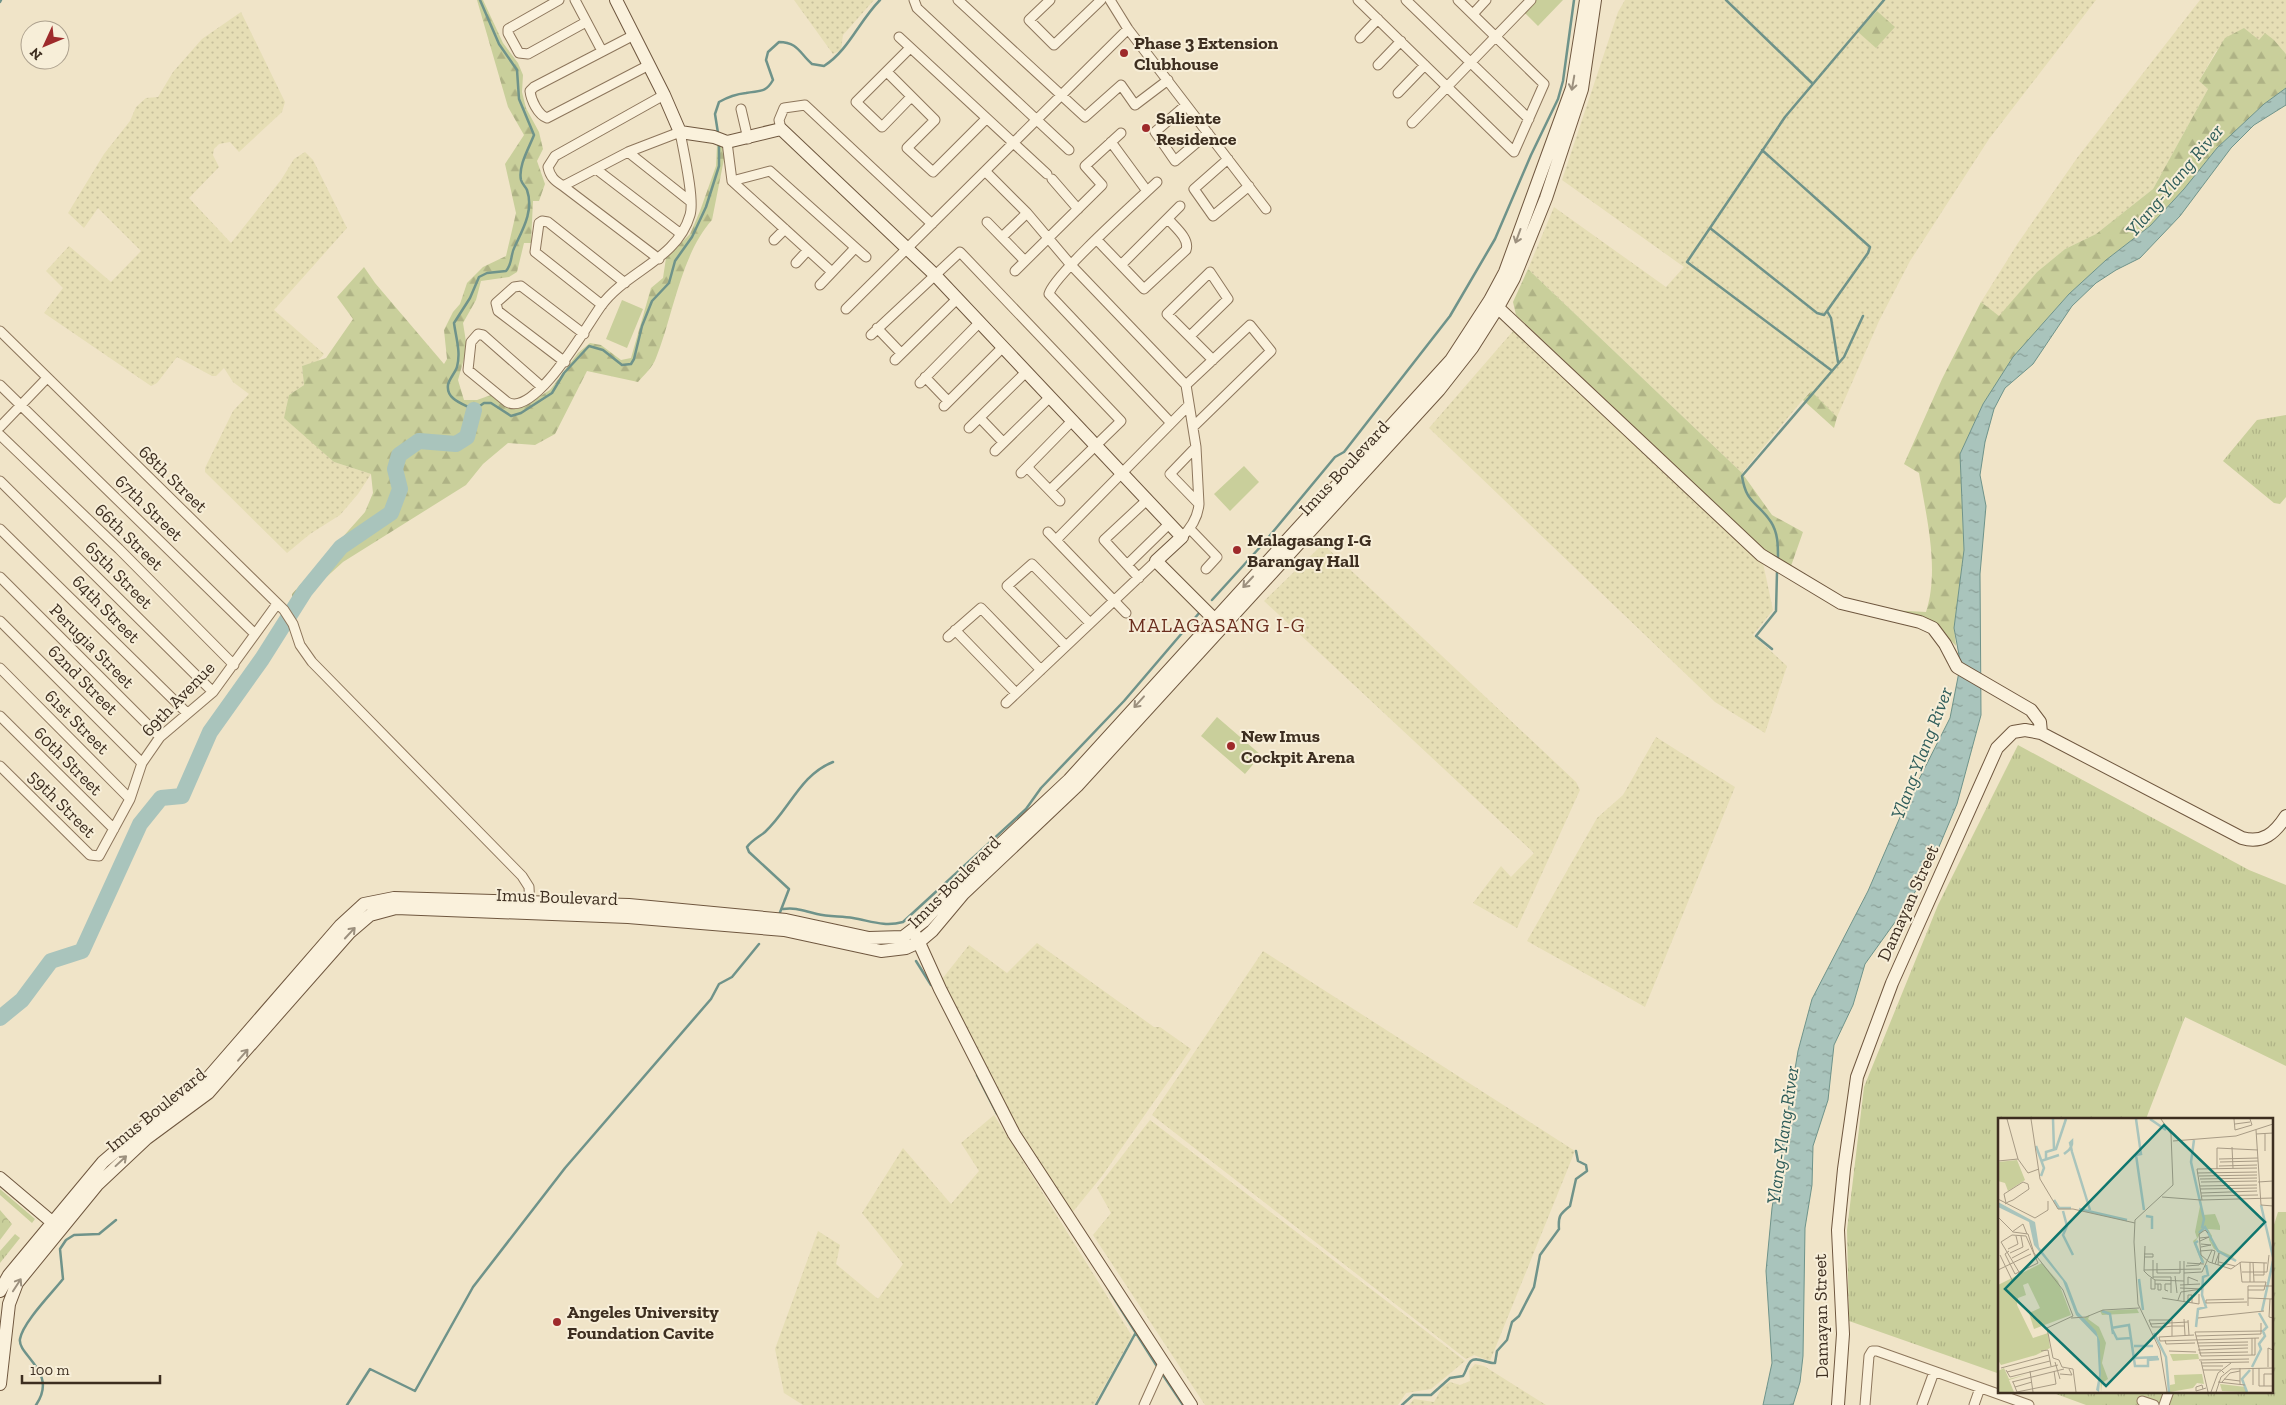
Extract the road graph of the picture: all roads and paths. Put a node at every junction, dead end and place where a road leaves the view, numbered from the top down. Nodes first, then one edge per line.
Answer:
1 (559, 0) edge
2 (575, 0) edge
3 (616, 0) edge
4 (914, 0) edge
5 (958, 0) edge
6 (1050, 0) edge
7 (1101, 0) edge
8 (1110, 0) edge
9 (1358, 0) edge
10 (1406, 0) edge
11 (1458, 0) edge
12 (1486, 0) edge
13 (1531, 0) edge
14 (1586, 0) edge
15 (1595, 0) edge
16 (1473, 14) junction
17 (1378, 19) junction
18 (586, 22) junction
19 (1128, 29) junction
20 (634, 35) junction
21 (899, 36) dead end
22 (1496, 37) junction
23 (1360, 38) dead end
24 (1401, 41) junction
25 (910, 48) junction
26 (602, 52) junction
27 (1471, 63) junction
28 (649, 65) junction
29 (1378, 65) dead end
30 (1425, 65) junction
31 (887, 72) junction
32 (1168, 80) junction
33 (1447, 88) junction
34 (1398, 93) dead end
35 (1061, 95) junction
36 (664, 96) junction
37 (911, 96) junction
38 (1186, 105) junction
39 (741, 109) dead end
40 (986, 119) junction
41 (1528, 119) junction
42 (1036, 120) junction
43 (1412, 123) dead end
44 (781, 130) junction
45 (680, 132) junction
46 (1121, 132) dead end
47 (1208, 133) junction
48 (748, 139) junction
49 (721, 140) junction
50 (1111, 142) junction
51 (1012, 144) junction
52 (1070, 150) dead end
53 (628, 152) junction
54 (1228, 159) junction
55 (596, 168) junction
56 (985, 171) junction
57 (732, 181) junction
58 (1157, 182) dead end
59 (563, 186) junction
60 (1249, 186) junction
61 (1147, 191) junction
62 (691, 202) junction
63 (1180, 206) dead end
64 (1078, 209) junction
65 (1266, 209) dead end
66 (1027, 213) junction
67 (1168, 219) junction
68 (987, 222) dead end
69 (932, 224) junction
70 (785, 229) junction
71 (682, 234) junction
72 (1002, 237) junction
73 (1048, 238) junction
74 (774, 240) dead end
75 (1097, 240) junction
76 (855, 248) junction
77 (908, 248) junction
78 (808, 250) junction
79 (866, 257) dead end
80 (659, 259) junction
81 (1025, 261) junction
82 (796, 263) dead end
83 (1071, 265) junction
84 (1121, 265) junction
85 (1015, 271) dead end
86 (832, 272) junction
87 (934, 274) junction
88 (625, 283) junction
89 (820, 285) dead end
90 (957, 299) junction
91 (1494, 304) junction
92 (602, 305) junction
93 (846, 309) dead end
94 (979, 322) junction
95 (0, 331) edge
96 (584, 334) junction
97 (1190, 336) junction
98 (1003, 348) junction
99 (1213, 360) junction
100 (565, 362) junction
101 (1026, 372) junction
102 (47, 378) junction
103 (0, 384) edge
104 (1186, 385) junction
105 (542, 387) junction
106 (1050, 397) junction
107 (20, 405) junction
108 (1189, 405) junction
109 (980, 418) junction
110 (1072, 421) junction
111 (1172, 423) junction
112 (0, 427) edge
113 (1193, 427) junction
114 (969, 428) dead end
115 (0, 435) edge
116 (1004, 442) junction
117 (1096, 446) junction
118 (1196, 447) junction
119 (995, 451) dead end
120 (1122, 473) junction
121 (0, 482) edge
122 (1050, 490) junction
123 (1147, 500) junction
124 (1060, 501) dead end
125 (1198, 504) junction
126 (1170, 523) junction
127 (0, 529) edge
128 (1048, 532) dead end
129 (1186, 533) junction
130 (1056, 540) junction
131 (1156, 561) junction
132 (1127, 565) junction
133 (1206, 569) dead end
134 (0, 577) edge
135 (1139, 578) junction
136 (1114, 600) junction
137 (277, 604) junction
138 (1126, 613) dead end
139 (0, 620) edge
140 (1090, 623) junction
141 (1217, 623) junction
142 (956, 630) junction
143 (255, 634) junction
144 (948, 637) dead end
145 (1066, 646) junction
146 (234, 665) junction
147 (0, 668) edge
148 (1041, 670) junction
149 (213, 692) junction
150 (1016, 693) junction
151 (1006, 703) dead end
152 (187, 714) junction
153 (0, 716) edge
154 (2040, 733) junction
155 (160, 737) junction
156 (142, 763) junction
157 (0, 766) edge
158 (130, 799) junction
159 (2286, 816) edge
160 (114, 829) junction
161 (103, 851) joint
162 (530, 907) junction
163 (914, 930) junction
164 (919, 942) junction
165 (0, 1178) edge
166 (52, 1222) junction
167 (0, 1291) edge
168 (1163, 1363) junction
169 (1934, 1372) junction
170 (0, 1384) edge
171 (1980, 1388) junction
172 (2169, 1392) edge
173 (2142, 1401) dead end
174 (1144, 1405) edge
175 (1191, 1405) edge
176 (1838, 1405) edge
177 (1865, 1405) edge
178 (1922, 1405) edge
179 (1974, 1405) edge
180 (2026, 1405) edge
181 (2154, 1405) edge
182 (2164, 1405) edge

1 - 18 street
2 - 18 street
3 - 20 main road
4 - 42 street
5 - 35 street
6 - 7 street
8 - 19 street
9 - 17 street
10 - 27 street
11 - 16 street
12 - 16 street
13 - 22 street
14 -> 91 main road, Imus Boulevard
15 - 91 main road, Imus Boulevard
16 - 22 street
17 - 23 street
17 - 24 street
18 - 26 street
19 - 32 street
19 - 35 street
20 - 26 street
20 - 28 main road
21 - 25 street
22 - 27 street
22 - 41 street
24 - 29 street
24 - 30 street
25 - 31 street
25 - 40 street
26 - 28 street
27 - 33 street
27 - 41 street
28 - 36 main road
30 - 33 street
30 - 34 street
31 - 37 street
31 - 37 street
32 - 35 street
32 - 38 street
33 - 41 street
33 - 43 street
35 - 42 street
36 - 45 main road
36 - 59 street
37 - 40 street
38 - 47 street
38 - 47 street
39 - 48 street
40 - 51 street
42 - 51 street
42 - 52 street
44 - 48 main road
44 - 69 street
44 - 77 main road
45 - 49 main road
45 - 53 street
45 - 62 street
46 - 50 street
47 - 54 street
48 - 49 main road
49 - 57 street
50 - 61 street
50 - 64 street
51 - 56 street
51 - 64 street
53 - 55 street
53 - 62 street
54 - 60 street
54 - 60 street
55 - 59 street
55 - 71 street
56 - 66 street
56 - 69 street
57 - 70 street
57 - 76 street
58 - 61 street
59 - 80 street
60 - 65 street
61 - 75 street
62 - 71 street
63 - 67 street
64 - 73 street
66 - 72 street
66 - 73 street
67 - 84 street
67 - 84 street
68 - 72 street
69 - 77 street
70 - 74 street
70 - 78 street
71 - 80 street
72 - 81 street
73 - 81 street
73 - 83 street
75 - 83 street
75 - 84 street
76 - 79 street
76 - 86 street
77 - 87 main road
77 - 93 street
78 - 82 street
78 - 86 street
80 - 88 street
81 - 85 street
83 - 104 street
83 - 111 street
86 - 89 street
87 - 90 main road
87 - 90 street
87 - 117 street
88 - 92 street
88 - 92 street
90 - 94 main road
91 - 141 main road, Imus Boulevard
91 - 154 main road
92 - 96 street
94 - 98 main road
94 - 98 street
95 - 102 street, 68th Street
96 - 100 street
96 - 100 street
97 - 97 street
97 - 99 street
98 - 101 main road
99 - 104 street
99 - 113 street
100 - 105 street
101 - 106 main road
101 - 109 street
102 - 107 street
102 - 137 street, 68th Street
103 - 107 street, 67th Street
104 - 108 street
105 - 105 street
106 - 110 main road
106 - 116 street
107 - 112 street
107 - 143 street, 67th Street
108 - 111 street
108 - 113 street
109 - 114 street
109 - 116 street
110 - 117 main road
110 - 122 street
111 - 120 street
113 - 118 street
115 - 146 street, 66th Street
116 - 119 street
117 - 120 main road
117 - 122 street
118 - 125 street
118 - 125 street
120 - 123 main road
120 - 130 street
121 - 149 street, 65th Street
122 - 124 street
123 - 126 main road
123 - 132 street
125 - 129 street
126 - 129 main road
126 - 132 street
127 - 152 street, 64th Street
128 - 130 street
129 - 131 main road
129 - 133 street
130 - 136 street
131 - 135 street
131 - 141 main road
132 - 135 street
134 - 155 street, Perugia Street
135 - 136 street
136 - 138 street
136 - 140 street
137 - 143 street, 69th Avenue
137 - 162 street, 68th Street
139 - 156 street, 62nd Street
140 - 145 street
140 - 145 street
141 -> 163 main road, Imus Boulevard
141 - 164 main road, Imus Boulevard
142 - 144 street
142 - 148 street
142 - 150 street
143 - 146 street, 69th Avenue
145 - 148 street
146 - 149 street, 69th Avenue
147 - 158 street, 61st Street
148 - 150 street
149 - 152 street, 69th Avenue
150 - 151 street
152 - 155 street, 69th Avenue
153 - 160 street, 60th Street
154 - 159 main road, Damayan Street
154 - 176 main road, Damayan Street
155 - 156 street, 69th Avenue
156 - 158 street, 69th Avenue
157 - 161 street, 59th Street
158 - 160 street, 69th Avenue
160 - 161 street, 69th Avenue
162 - 163 main road, Imus Boulevard
162 - 164 main road, Imus Boulevard
162 - 166 main road, Imus Boulevard
170 -> 162 main road, Imus Boulevard
163 - 164 main road
164 - 168 main road
165 - 166 main road
166 - 167 main road, Imus Boulevard
168 - 174 street
168 - 175 main road
169 - 171 street
169 - 177 street
169 - 178 street
171 - 179 street
171 - 180 street
172 - 182 street
173 - 181 street

